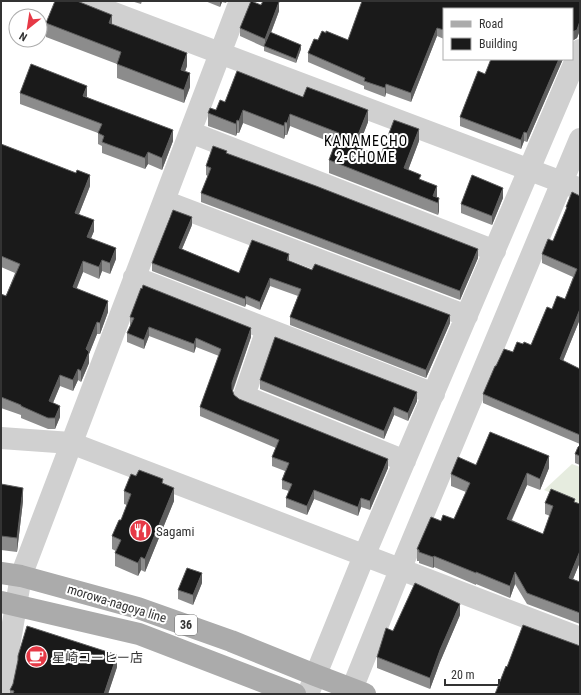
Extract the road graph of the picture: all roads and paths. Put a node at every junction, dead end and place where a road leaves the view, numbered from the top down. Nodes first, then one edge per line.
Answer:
1 (82, 1) edge
2 (240, 1) edge
3 (580, 50) edge
4 (221, 53) junction
5 (190, 132) junction
6 (580, 140) edge
7 (529, 170) junction
8 (571, 186) edge
9 (164, 201) junction
10 (495, 251) junction
11 (134, 278) junction
12 (467, 316) junction
13 (267, 329) junction
14 (434, 394) junction
15 (1, 438) edge
16 (71, 443) junction
17 (405, 461) junction
18 (364, 556) junction
19 (400, 570) junction
20 (11, 575) edge
21 (8, 604) edge
22 (580, 638) edge
23 (311, 685) edge
24 (359, 692) edge
25 (2, 694) edge
26 (295, 694) edge

1 - 4 street
2 - 4 street
3 - 7 street
4 - 5 street
4 - 7 street
5 - 9 street
5 - 10 street
6 - 8 street
7 - 8 street
7 - 10 street
8 - 19 street
9 - 11 street
9 - 12 street
10 - 12 street
11 - 13 street
11 - 16 street
12 - 14 street
13 - 14 street
13 - 17 street
14 - 17 street
15 - 16 street
16 - 18 street
16 - 20 street
17 - 18 street
18 - 19 street
18 - 23 street
19 - 22 street
19 - 24 street
20 - 21 street
20 - 23 main road, morowa-nagoya line / 36
21 - 25 street
21 - 26 main road, morowa-nagoya line / 36
23 - 24 main road, morowa-nagoya line / 36

